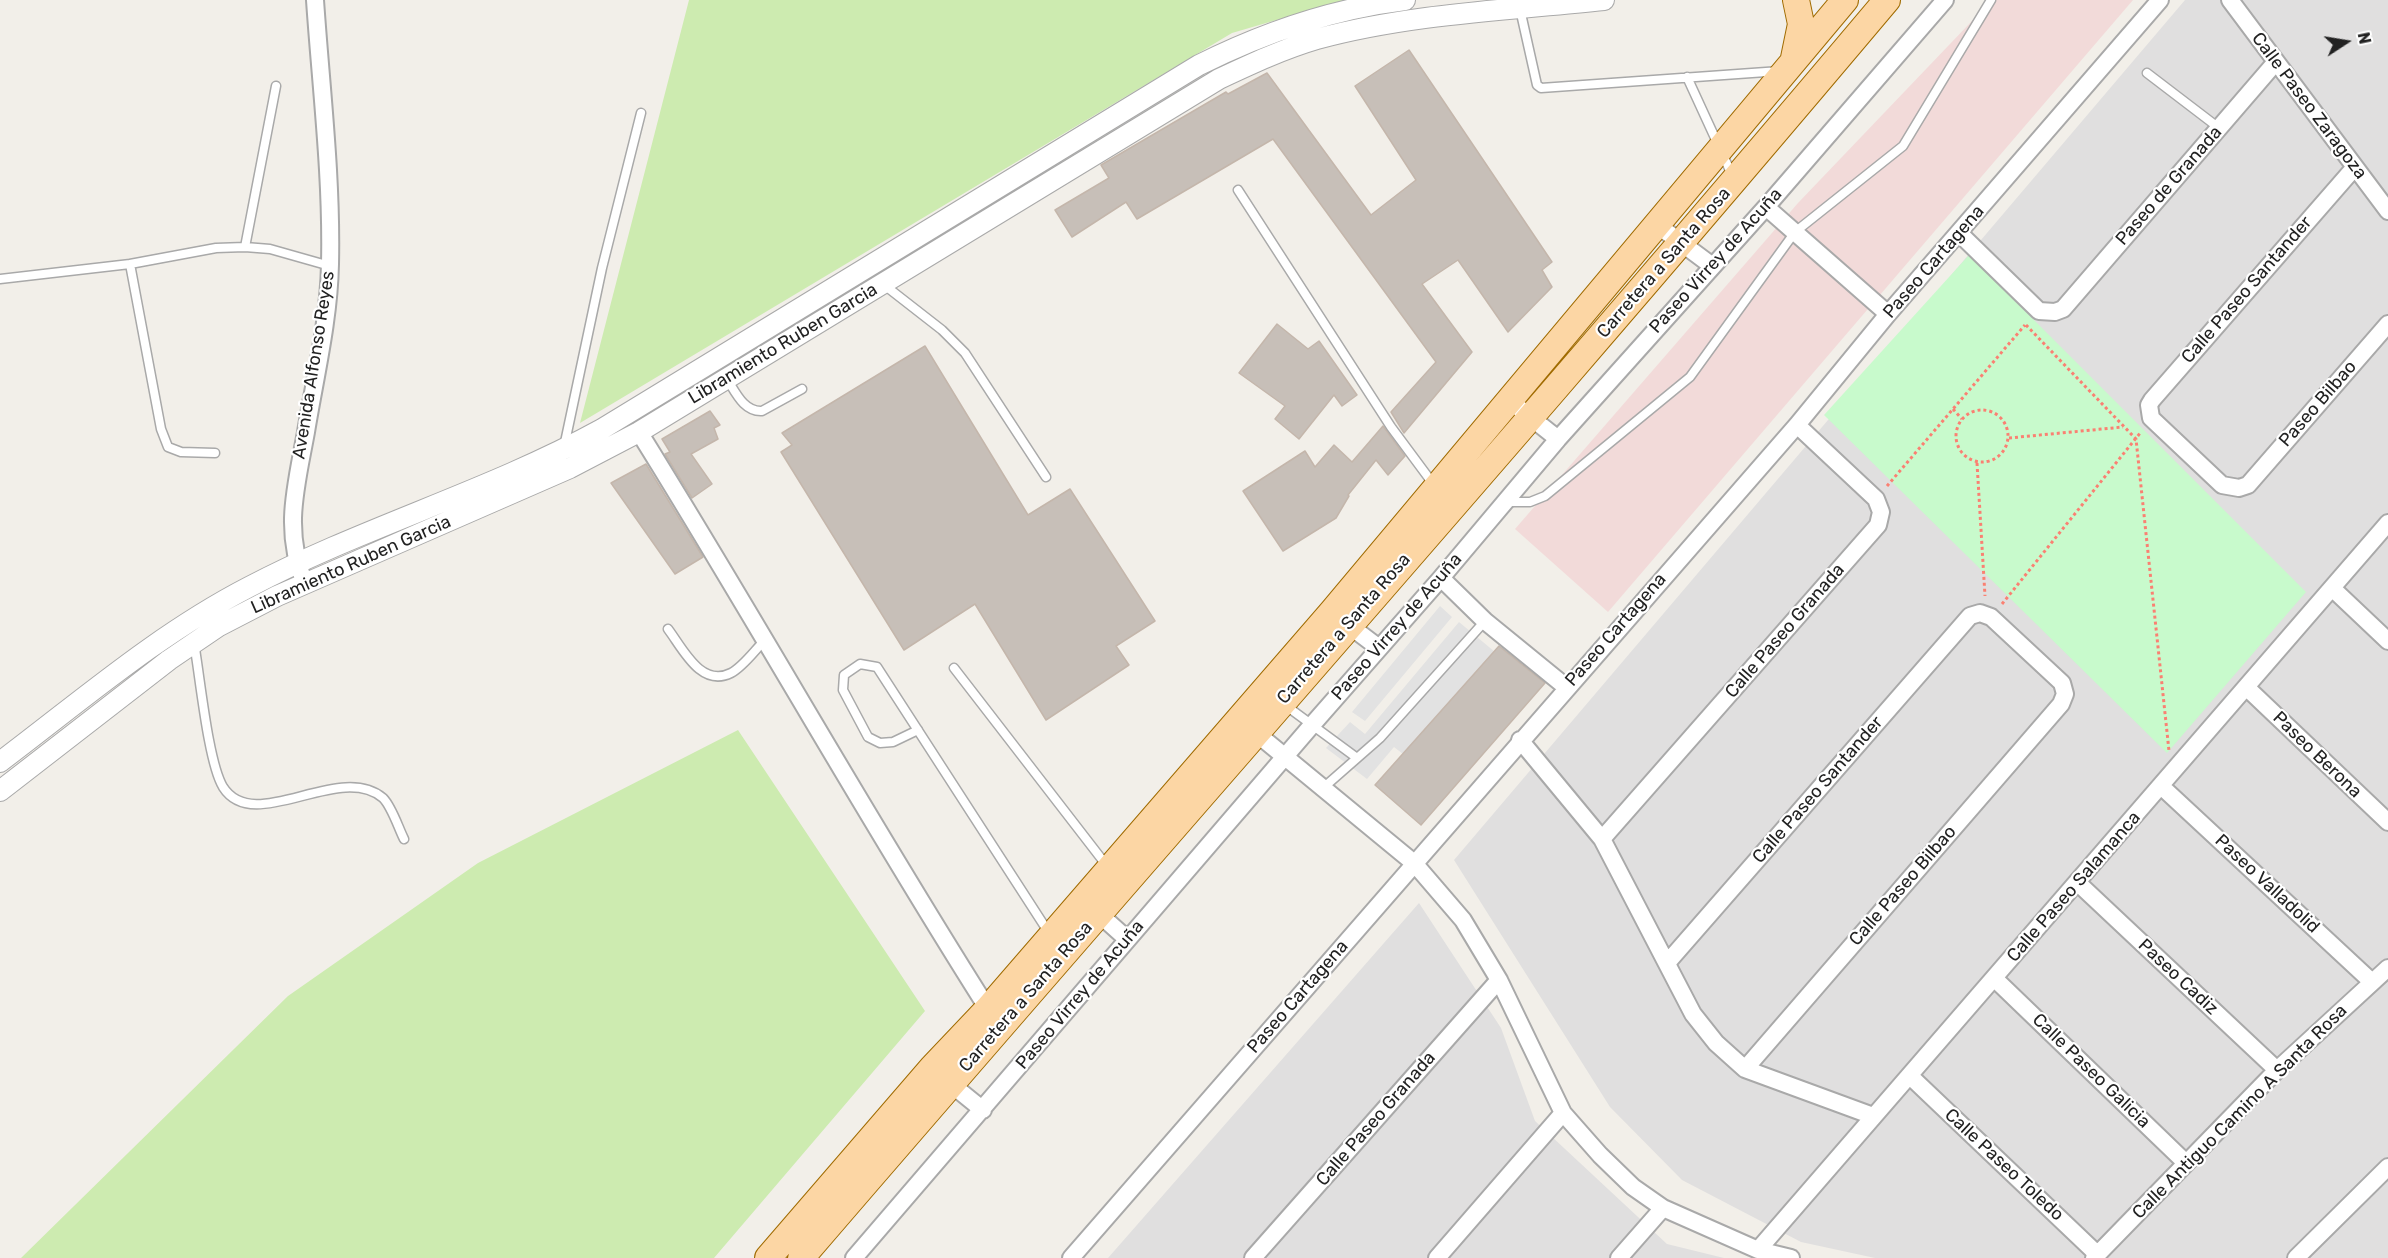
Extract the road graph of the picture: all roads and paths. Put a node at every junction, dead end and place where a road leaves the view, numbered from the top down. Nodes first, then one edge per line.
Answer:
1 (315, 0) edge
2 (1405, 0) edge
3 (1604, 0) edge
4 (1796, 0) edge
5 (1845, 0) edge
6 (1887, 0) edge
7 (1944, 0) edge
8 (1991, 0) edge
9 (2160, 0) edge
10 (2230, 0) edge
11 (1520, 9) junction
12 (2275, 63) junction
13 (1789, 65) junction
14 (2147, 73) dead end
15 (1687, 77) junction
16 (276, 86) dead end
17 (641, 113) dead end
18 (2219, 128) junction
19 (1719, 149) junction
20 (2355, 166) junction
21 (1735, 180) junction
22 (1238, 190) dead end
23 (1766, 207) junction
24 (2388, 211) edge
25 (1656, 224) junction
26 (1795, 232) junction
27 (1959, 233) junction
28 (1682, 243) junction
29 (244, 247) junction
30 (130, 264) junction
31 (1711, 265) junction
32 (330, 266) junction
33 (0, 279) edge
34 (883, 284) junction
35 (2038, 311) junction
36 (1888, 314) junction
37 (2388, 324) edge
38 (2026, 325) junction
39 (727, 379) junction
40 (802, 389) dead end
41 (1509, 400) junction
42 (1953, 409) junction
43 (1530, 417) junction
44 (2151, 418) junction
45 (1962, 419) junction
46 (1797, 425) junction
47 (2123, 427) junction
48 (639, 432) junction
49 (2009, 438) junction
50 (1558, 439) junction
51 (2136, 439) junction
52 (564, 451) junction
53 (215, 453) dead end
54 (1977, 463) junction
55 (1046, 477) dead end
56 (1443, 497) junction
57 (1876, 499) junction
58 (1505, 502) junction
59 (2388, 523) edge
60 (297, 564) junction
61 (1441, 578) junction
62 (305, 584) junction
63 (2332, 588) junction
64 (1982, 616) junction
65 (1340, 618) junction
66 (191, 619) junction
67 (1485, 621) junction
68 (668, 629) dead end
69 (765, 640) junction
70 (2388, 641) edge
71 (195, 643) junction
72 (1379, 648) junction
73 (954, 669) dead end
74 (1566, 687) junction
75 (2246, 687) junction
76 (1272, 696) junction
77 (1312, 725) junction
78 (1247, 726) junction
79 (918, 730) junction
80 (1520, 740) junction
81 (1284, 757) junction
82 (1358, 758) junction
83 (0, 762) edge
84 (2166, 780) junction
85 (1323, 789) junction
86 (0, 791) edge
87 (2388, 822) edge
88 (1602, 838) junction
89 (404, 839) dead end
90 (1414, 863) junction
91 (1110, 869) junction
92 (2078, 883) junction
93 (1098, 913) junction
94 (1051, 936) junction
95 (1127, 939) junction
96 (1667, 963) junction
97 (2388, 968) edge
98 (1995, 979) junction
99 (1499, 980) junction
100 (2372, 982) junction
101 (988, 1009) junction
102 (1744, 1069) junction
103 (2277, 1071) junction
104 (1910, 1076) junction
105 (951, 1084) junction
106 (983, 1110) junction
107 (1563, 1113) junction
108 (1873, 1116) junction
109 (2186, 1162) junction
110 (2388, 1167) edge
111 (1663, 1208) junction
112 (784, 1238) junction
113 (1758, 1250) junction
114 (2096, 1256) edge
115 (805, 1257) edge
116 (768, 1258) edge
117 (854, 1258) edge
118 (1071, 1258) edge
119 (1253, 1258) edge
120 (1437, 1258) edge
121 (1619, 1258) edge
122 (1791, 1258) edge
123 (2296, 1258) edge

1 - 32 street, Avenida Alfonso Reyes
2 - 52 street, Libramiento Ruben Garcia
3 - 11 street, Libramiento Ruben Garcia
4 - 13 main road
5 - 13 main road, Carretera a Santa Rosa
6 - 21 main road, Carretera a Santa Rosa
7 - 23 street, Paseo Virrey de Acuña
8 - 26 lane
9 - 27 street, Paseo Cartagena
10 - 12 street, Calle Paseo Zaragoza
11 - 15 lane
11 - 34 street, Libramiento Ruben Garcia
12 - 18 street, Paseo de Granada
12 - 20 street, Calle Paseo Zaragoza
13 - 15 lane
13 - 19 main road, Carretera a Santa Rosa
14 - 18 lane
15 - 19 lane
16 - 29 lane
17 - 52 lane
18 - 35 street, Paseo de Granada
19 - 21 lane
19 - 25 main road, Carretera a Santa Rosa
20 - 24 street, Calle Paseo Zaragoza
20 - 44 street, Calle Paseo Santander
21 - 28 main road, Carretera a Santa Rosa
22 - 56 lane
23 - 26 street
23 - 31 street, Paseo Virrey de Acuña
25 - 28 street
25 - 41 main road, Carretera a Santa Rosa
26 - 36 street
26 - 58 lane
27 - 35 street
27 - 36 street, Paseo Cartagena
28 - 31 street
28 - 43 main road, Carretera a Santa Rosa
29 - 30 lane
29 - 32 lane
30 - 33 lane
30 - 53 lane
31 - 50 street, Paseo Virrey de Acuña
32 - 60 street, Avenida Alfonso Reyes
34 - 39 street, Libramiento Ruben Garcia
34 - 55 lane
35 - 38 path
36 - 46 street, Paseo Cartagena
37 - 44 street, Paseo Bilbao
38 - 42 path
38 - 47 path
39 - 40 lane
39 - 48 street, Libramiento Ruben Garcia
41 - 43 street
41 - 56 main road, Carretera a Santa Rosa
42 - 45 path
42 - 57 path
43 - 50 street
43 - 56 main road, Carretera a Santa Rosa
44 - 51 path
45 - 49 path
45 - 54 path
46 - 57 street
46 - 74 street, Paseo Cartagena
47 - 49 path
47 - 51 path
48 - 62 street, Libramiento Ruben Garcia
48 - 69 street
49 - 54 path
50 - 58 street, Paseo Virrey de Acuña
51 - 64 path
51 - 84 path
52 - 60 street, Libramiento Ruben Garcia
54 - 64 path
56 - 65 main road, Carretera a Santa Rosa
57 - 88 street, Calle Paseo Granada
58 - 61 street, Paseo Virrey de Acuña
59 - 63 street, Calle Paseo Salamanca
60 - 62 street, Avenida Alfonso Reyes
60 - 66 street, Libramiento Ruben Garcia
61 - 67 street
61 - 72 street, Paseo Virrey de Acuña
62 - 71 street, Libramiento Ruben Garcia
63 - 70 street
63 - 75 street, Calle Paseo Salamanca
64 - 96 street, Calle Paseo Santander
64 - 102 street, Calle Paseo Bilbao
65 - 72 street
65 - 76 main road, Carretera a Santa Rosa
66 - 71 lane
66 - 83 street, Libramiento Ruben Garcia
67 - 74 street
67 - 82 lane
68 - 69 lane
69 - 101 street
71 - 86 street, Libramiento Ruben Garcia
71 - 89 lane
72 - 77 street, Paseo Virrey de Acuña
73 - 91 lane
74 - 80 street, Paseo Cartagena
75 - 84 street, Calle Paseo Salamanca
75 - 87 street, Paseo Berona
76 - 77 lane
76 - 78 main road, Carretera a Santa Rosa
77 - 81 street, Paseo Virrey de Acuña
77 - 82 lane
78 - 81 street
78 - 91 main road, Carretera a Santa Rosa
78 - 93 main road, Carretera a Santa Rosa
79 - 79 lane
79 - 94 lane
80 - 88 street
80 - 90 street, Paseo Cartagena
81 - 85 street
81 - 95 street, Paseo Virrey de Acuña
82 - 85 lane
84 - 92 street, Calle Paseo Salamanca
84 - 100 street, Paseo Valladolid
85 - 90 street
88 - 96 street
90 - 99 street
90 - 118 street, Paseo Cartagena
91 - 94 main road, Carretera a Santa Rosa
92 - 98 street, Calle Paseo Salamanca
92 - 103 street, Paseo Cadiz
93 - 95 street
93 - 105 main road, Carretera a Santa Rosa
94 - 101 main road, Carretera a Santa Rosa
95 - 106 street, Paseo Virrey de Acuña
96 - 102 street
97 - 100 street, Calle Antiguo Camino A Santa Rosa
98 - 104 street, Calle Paseo Salamanca
98 - 109 street, Calle Paseo Galicia
99 - 107 street
99 - 119 street, Calle Paseo Granada
100 - 103 street, Calle Antiguo Camino A Santa Rosa
101 - 112 main road, Carretera a Santa Rosa
102 - 108 street
103 - 109 street, Calle Antiguo Camino A Santa Rosa
104 - 108 street, Calle Paseo Salamanca
104 - 114 street, Calle Paseo Toledo
105 - 106 street
105 - 115 main road, Carretera a Santa Rosa
106 - 117 street, Paseo Virrey de Acuña
107 - 111 street
107 - 120 street
108 - 113 street, Calle Paseo Salamanca
109 - 114 street, Calle Antiguo Camino A Santa Rosa
110 - 123 street
111 - 113 street
111 - 121 street
112 - 115 street
112 - 116 main road, Carretera a Santa Rosa
113 - 122 street

